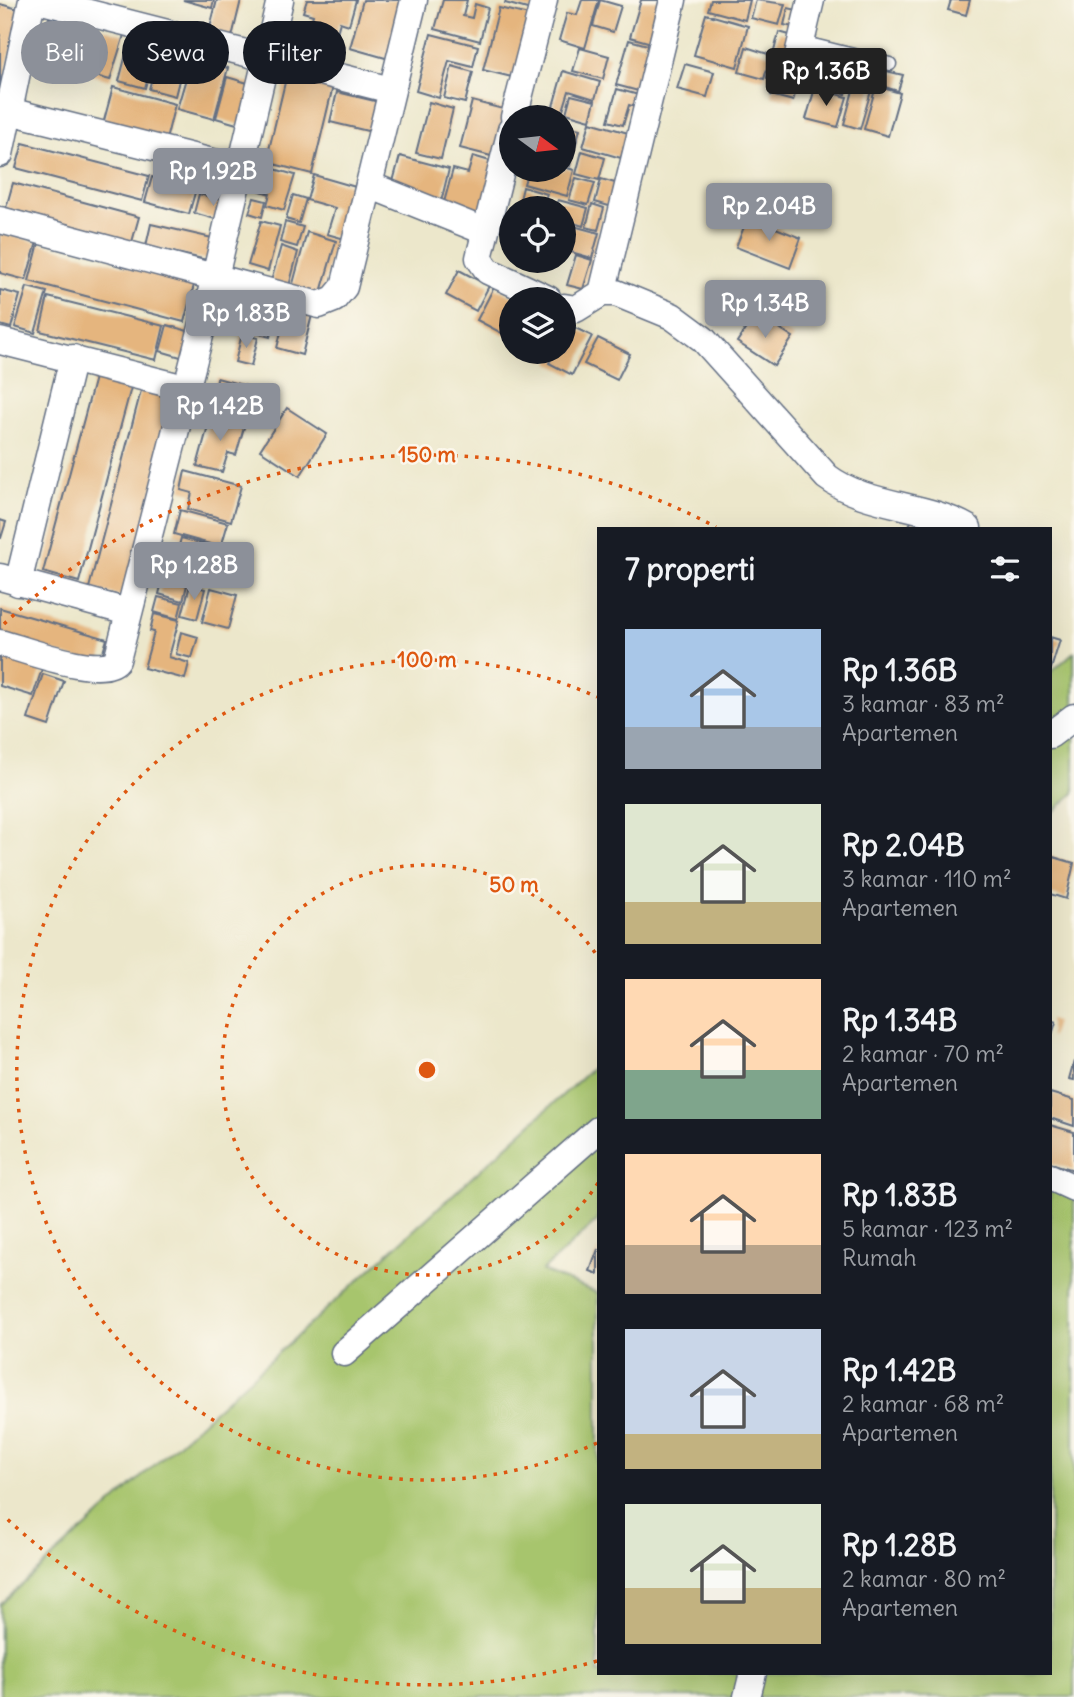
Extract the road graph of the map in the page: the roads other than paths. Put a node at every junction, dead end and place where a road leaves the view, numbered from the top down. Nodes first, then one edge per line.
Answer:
1 (32, 0) edge
2 (38, 0) edge
3 (280, 0) edge
4 (414, 0) edge
5 (544, 0) edge
6 (673, 0) edge
7 (811, 0) edge
8 (275, 21) edge
9 (801, 42) junction
10 (243, 54) edge
11 (890, 64) dead end
12 (793, 76) dead end
13 (346, 79) edge
14 (260, 84) edge
15 (391, 90) junction
16 (517, 105) edge
17 (9, 111) junction
18 (0, 154) edge
19 (240, 169) junction
20 (499, 175) edge
21 (369, 186) junction
22 (0, 220) edge
23 (484, 231) junction
24 (215, 277) junction
25 (522, 287) edge
26 (602, 293) junction
27 (576, 309) edge
28 (0, 341) edge
29 (73, 358) junction
30 (185, 388) junction
31 (966, 527) edge
32 (9, 580) edge
33 (128, 612) junction
34 (0, 643) edge
35 (1074, 717) edge
36 (1052, 734) edge
37 (597, 1131) edge
38 (1052, 1178) edge
39 (1074, 1188) edge
40 (344, 1353) dead end
41 (752, 1675) edge
42 (747, 1697) edge

1 - 17 street
2 - 10 street
3 - 8 street
4 - 15 street
5 - 16 street
6 - 26 street
7 - 9 street
9 - 11 lane
9 - 12 street
13 - 15 street
14 - 19 street
15 - 21 street
17 - 18 street
17 - 19 street
19 - 24 street
20 - 23 street
21 - 23 street
21 - 24 street
22 - 24 street
23 - 25 street
24 - 30 street
26 - 27 street
26 - 31 street
28 - 29 street
29 - 30 street
29 - 32 street
30 - 33 street
32 - 33 street
33 - 34 street
35 - 36 street
37 - 40 street
38 - 39 street
41 - 42 street

